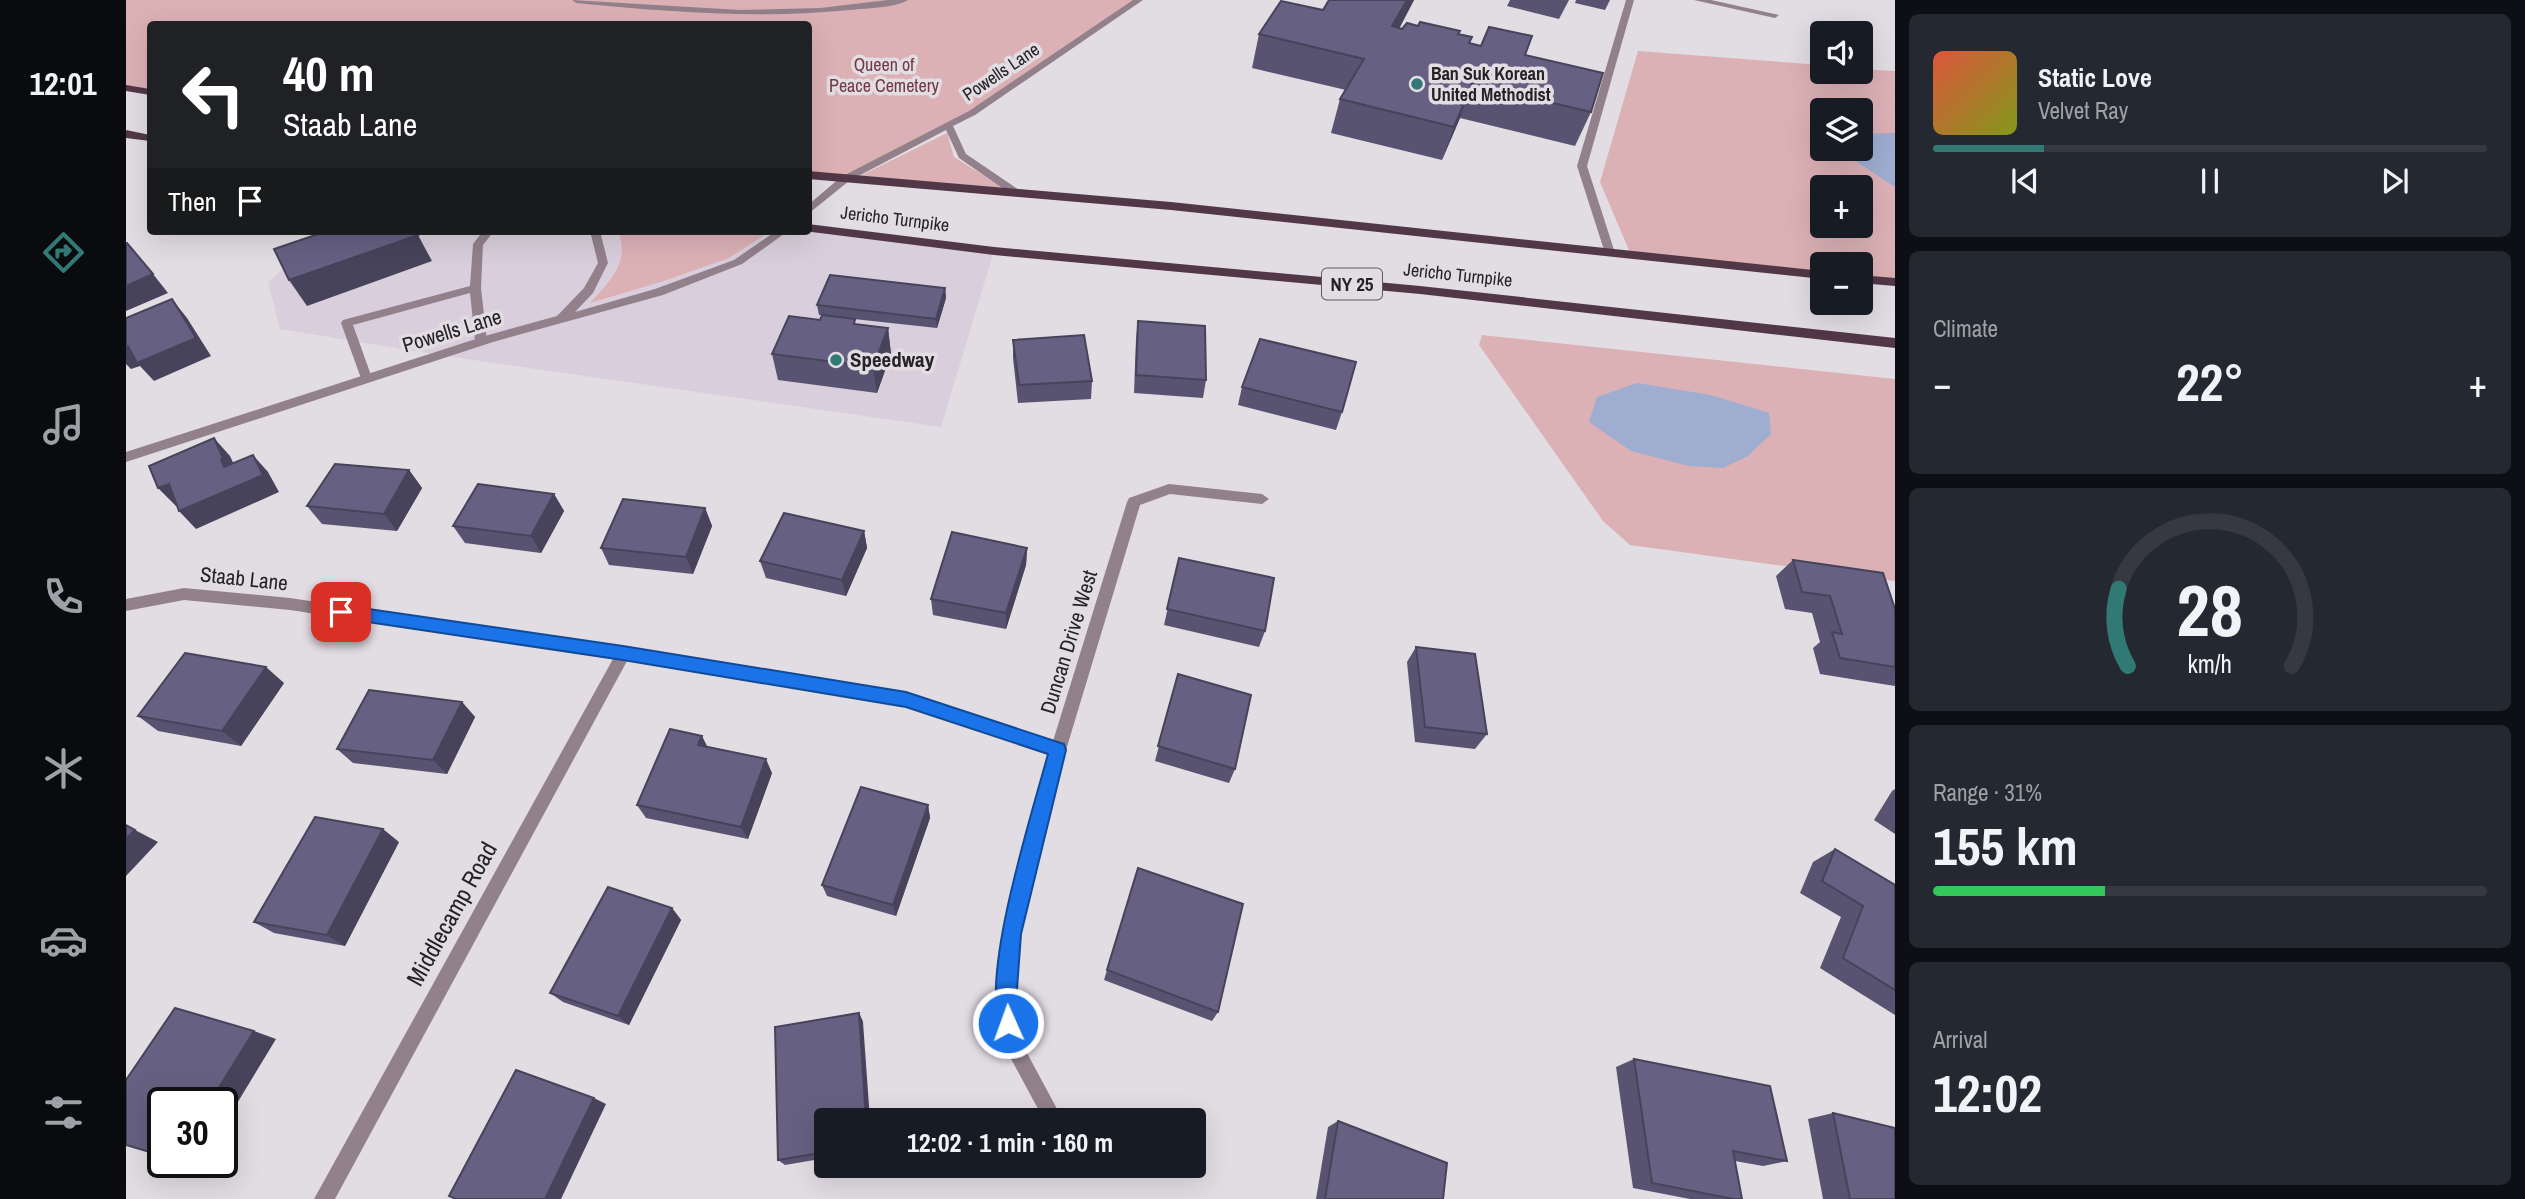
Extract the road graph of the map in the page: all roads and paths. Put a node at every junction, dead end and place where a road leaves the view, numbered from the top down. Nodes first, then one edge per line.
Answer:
1 (576, 0) edge
2 (904, 0) edge
3 (1139, 0) edge
4 (1630, 0) edge
5 (1698, 0) edge
6 (1775, 15) dead end
7 (126, 88) edge
8 (147, 92) edge
9 (949, 127) junction
10 (126, 134) edge
11 (147, 138) edge
12 (812, 175) edge
13 (845, 179) junction
14 (1015, 192) junction
15 (812, 208) edge
16 (812, 228) edge
17 (486, 235) edge
18 (596, 235) edge
19 (777, 235) edge
20 (1609, 253) junction
21 (1810, 274) edge
22 (1873, 280) edge
23 (1895, 282) edge
24 (475, 288) junction
25 (561, 319) junction
26 (481, 341) junction
27 (1895, 343) edge
28 (366, 378) junction
29 (126, 457) edge
30 (1262, 499) dead end
31 (126, 605) edge
32 (623, 653) junction
33 (1058, 750) junction
34 (1047, 1108) edge
35 (324, 1199) edge

1 - 2 street
3 - 9 street, Powells Lane
4 - 20 street
5 - 6 street
7 - 8 main road
9 - 13 street, Powells Lane
9 - 14 street
10 - 11 main road
12 - 13 main road, Jericho Turnpike
13 - 14 main road, Jericho Turnpike
13 - 15 street, Powells Lane
14 - 20 main road, Jericho Turnpike
16 - 27 main road, Jericho Turnpike / NY 25
17 - 24 street
18 - 25 street
19 - 25 street, Powells Lane
20 - 21 main road, Jericho Turnpike
22 - 23 main road
24 - 26 street
24 - 28 street
25 - 26 street, Powells Lane
26 - 28 street, Powells Lane
28 - 29 street, Powells Lane
30 - 33 street, Duncan Drive West
31 - 32 street, Staab Lane
32 - 33 street, Staab Lane
32 - 35 street, Middlecamp Road
33 - 34 street, Duncan Drive West

